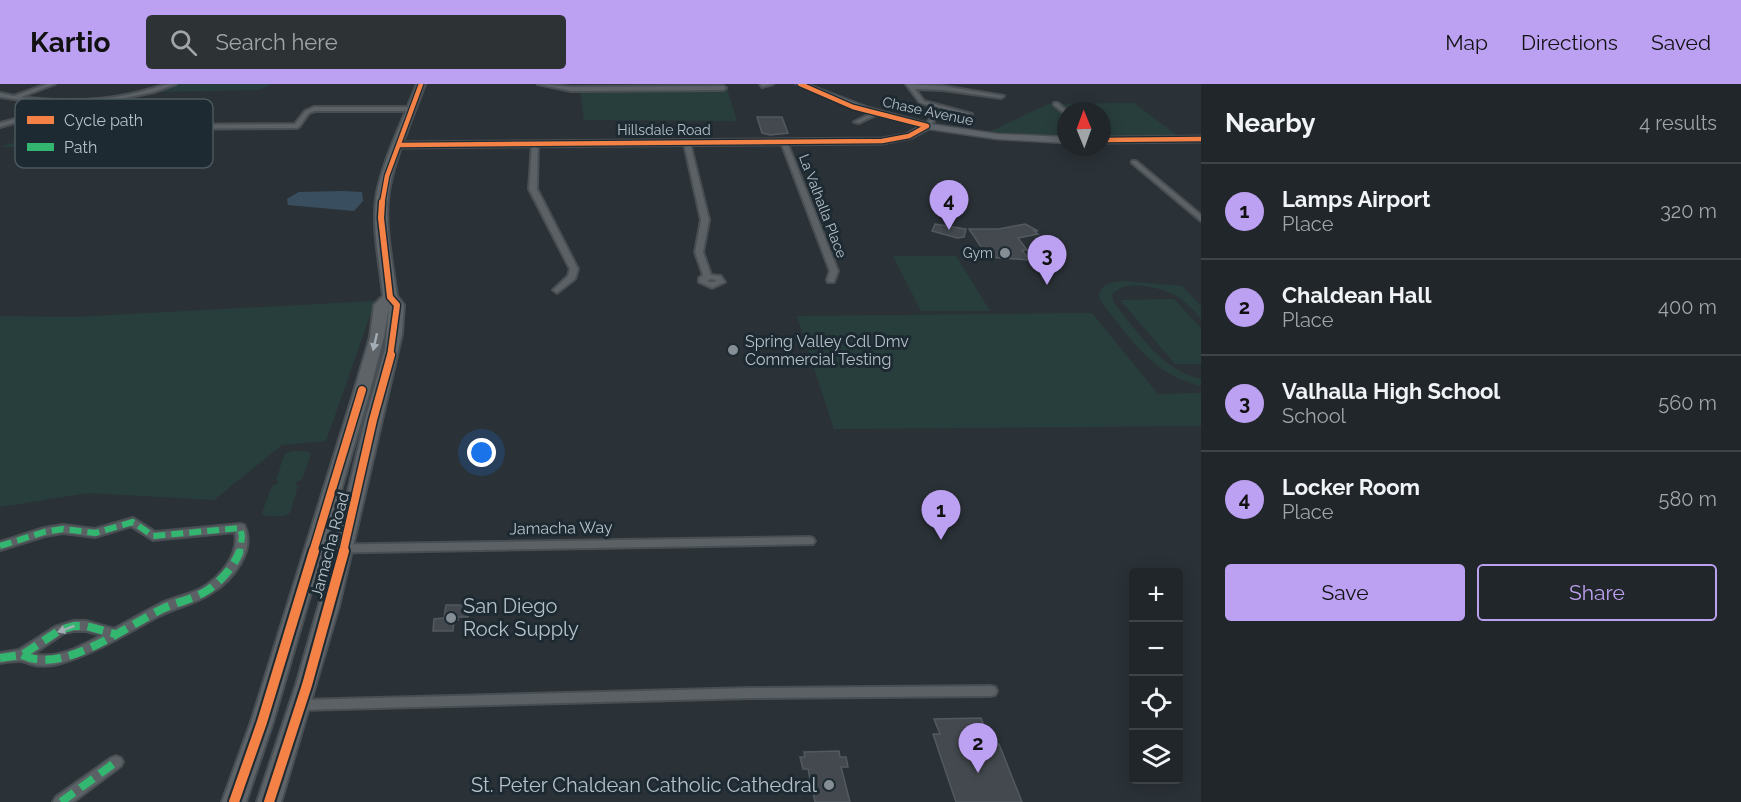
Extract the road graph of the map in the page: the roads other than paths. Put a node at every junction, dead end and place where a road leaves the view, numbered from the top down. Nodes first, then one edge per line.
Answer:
1 (52, 84) edge
2 (173, 84) edge
3 (421, 84) edge
4 (542, 84) edge
5 (770, 84) edge
6 (800, 84) edge
7 (762, 85) edge
8 (909, 86) edge
9 (723, 88) dead end
10 (0, 95) edge
11 (1001, 96) dead end
12 (16, 98) junction
13 (30, 99) edge
14 (113, 99) edge
15 (412, 109) junction
16 (943, 110) junction
17 (874, 114) junction
18 (969, 114) dead end
19 (15, 121) edge
20 (857, 122) dead end
21 (0, 125) edge
22 (927, 126) junction
23 (213, 127) edge
24 (1057, 140) edge
25 (1111, 140) edge
26 (1199, 141) edge
27 (784, 142) junction
28 (687, 143) junction
29 (536, 144) junction
30 (399, 145) junction
31 (1134, 162) dead end
32 (1201, 218) edge
33 (708, 277) dead end
34 (831, 280) dead end
35 (557, 290) dead end
36 (390, 297) junction
37 (373, 419) junction
38 (350, 432) junction
39 (809, 541) dead end
40 (0, 546) edge
41 (344, 547) junction
42 (315, 549) junction
43 (115, 634) junction
44 (22, 655) junction
45 (0, 658) edge
46 (990, 691) dead end
47 (300, 705) junction
48 (116, 762) dead end
49 (62, 802) edge
50 (234, 802) edge
51 (269, 802) edge

1 - 12 street
2 - 14 street
3 - 15 main road, Jamacha Road
4 - 9 street
5 - 7 street
6 - 17 street, Chase Avenue
8 - 11 street
8 - 16 street
10 - 12 street
12 - 13 street
15 - 23 street
15 - 30 main road, Jamacha Road
16 - 18 street
16 - 22 street
17 - 20 street
17 - 22 street, Chase Avenue
19 - 21 street
22 - 24 street, Chase Avenue
22 - 27 street, Hillsdale Road
25 - 26 street
27 - 28 street, Hillsdale Road
27 - 34 street, La Valhalla Place
28 - 29 street, Hillsdale Road
28 - 33 street
29 - 30 street, Hillsdale Road
29 - 35 street
30 - 36 main road, Jamacha Road
31 - 32 street
36 - 37 main road, Jamacha Road
36 -> 38 main road, Jamacha Road
37 - 38 main road
37 - 41 main road, Jamacha Road
38 - 42 main road, Jamacha Road
39 - 41 street, Jamacha Way
40 - 43 street
41 - 42 street, Jamacha Way
41 - 47 main road, Jamacha Road
42 - 50 main road, Jamacha Road
43 - 44 street
43 -> 44 street
44 - 45 street
46 - 47 street
47 - 51 main road, Jamacha Road
48 - 49 street

